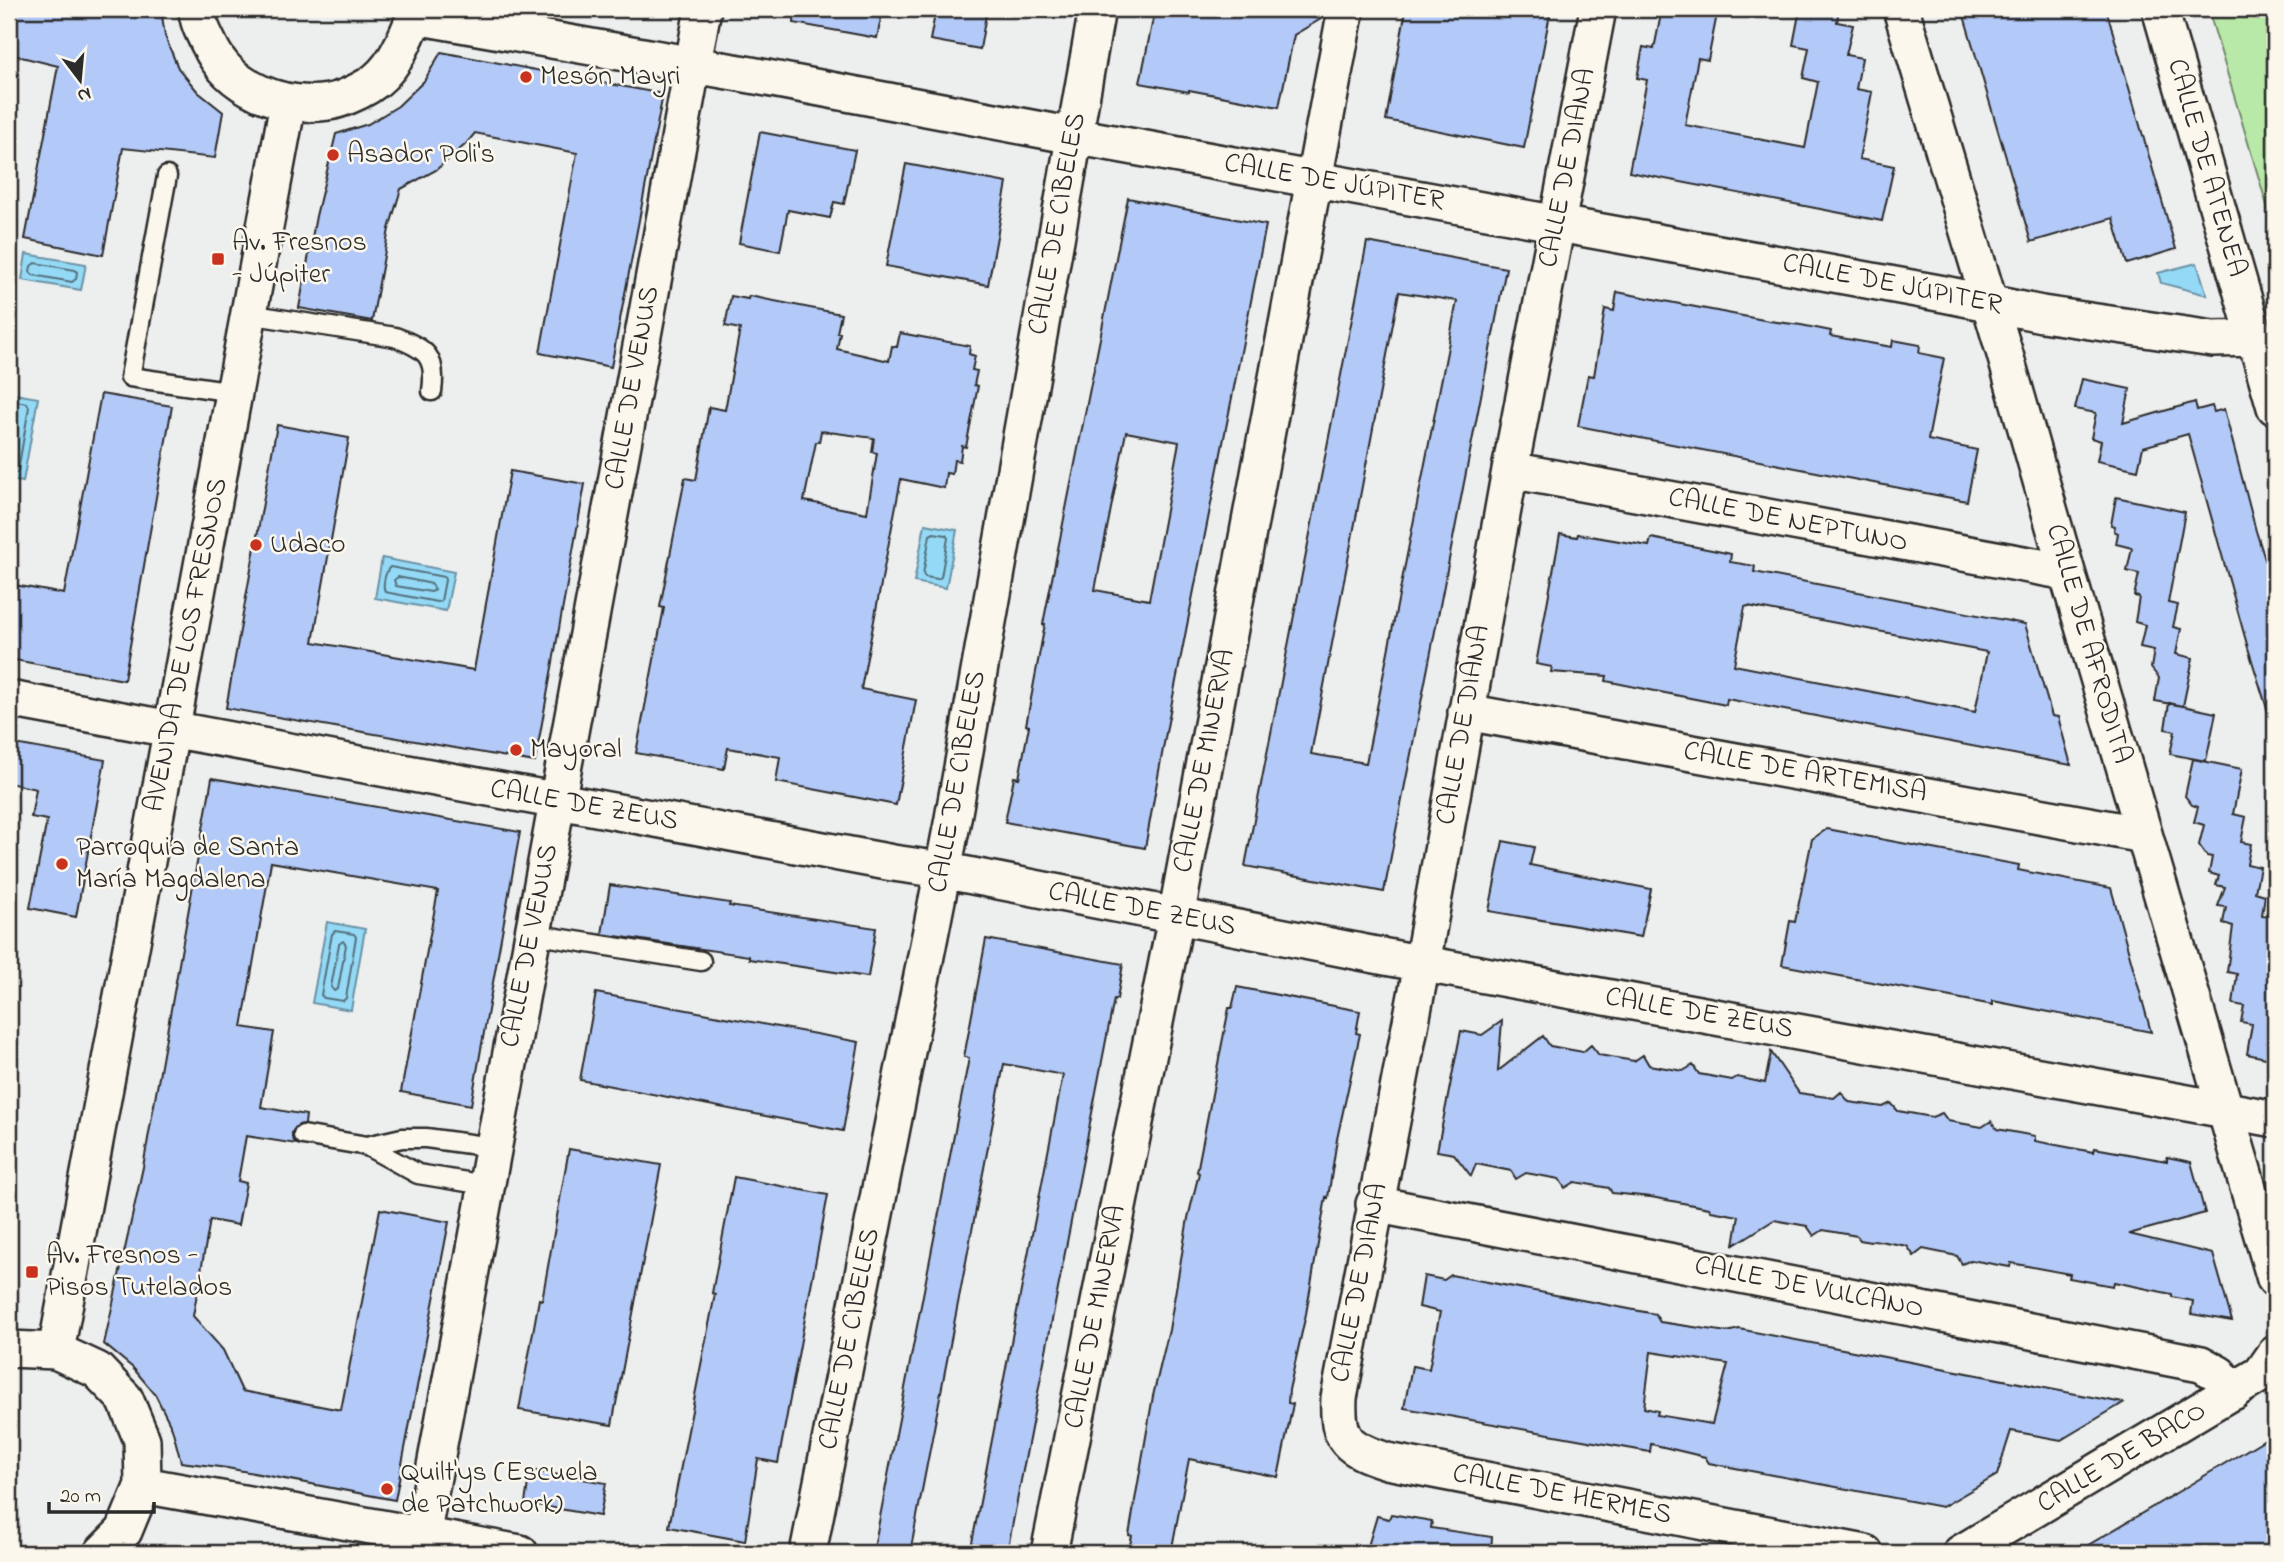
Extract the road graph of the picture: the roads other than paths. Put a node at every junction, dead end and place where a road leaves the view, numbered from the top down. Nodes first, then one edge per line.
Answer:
1 (197, 9) edge
2 (703, 9) edge
3 (1097, 9) edge
4 (1346, 9) edge
5 (1598, 9) edge
6 (1901, 9) edge
7 (2160, 9) edge
8 (415, 12) edge
9 (692, 65) junction
10 (288, 103) junction
11 (1074, 136) junction
12 (167, 176) dead end
13 (1313, 179) junction
14 (1557, 223) junction
15 (1989, 304) junction
16 (248, 314) junction
17 (2255, 338) junction
18 (432, 391) dead end
19 (234, 392) junction
20 (2275, 407) edge
21 (1510, 470) junction
22 (2067, 572) junction
23 (9, 699) edge
24 (1466, 712) junction
25 (172, 729) junction
26 (557, 800) junction
27 (2144, 835) junction
28 (942, 870) junction
29 (1176, 917) junction
30 (532, 934) junction
31 (701, 961) dead end
32 (1422, 964) junction
33 (2226, 1110) junction
34 (2275, 1119) edge
35 (303, 1135) dead end
36 (368, 1146) junction
37 (492, 1147) junction
38 (485, 1185) junction
39 (1374, 1204) junction
40 (2275, 1279) edge
41 (9, 1349) edge
42 (56, 1351) junction
43 (2275, 1354) edge
44 (2233, 1392) junction
45 (1345, 1441) joint
46 (143, 1485) junction
47 (420, 1544) edge
48 (102, 1553) edge
49 (520, 1553) edge
50 (808, 1553) edge
51 (1049, 1553) edge
52 (1865, 1553) edge
53 (1961, 1553) edge

1 - 10 street
2 - 9 street, CALLE DE VENUS
3 - 11 street, CALLE DE CIBELES
4 - 13 street, CALLE DE MINERVA
5 - 14 street, CALLE DE DIANA
6 - 15 street, CALLE DE AFRODITA
7 - 17 street, CALLE DE ATENEA
8 - 9 street, CALLE DE JÚPITER
8 - 10 street
9 - 11 street, CALLE DE JÚPITER
9 - 26 street, CALLE DE VENUS
10 - 16 street, AVENIDA DE LOS FRESNOS
11 - 13 street, CALLE DE JÚPITER
11 - 28 street, CALLE DE CIBELES
12 - 19 lane
13 - 14 street, CALLE DE JÚPITER
13 - 29 street, CALLE DE MINERVA
14 - 15 street, CALLE DE JÚPITER
14 - 21 street, CALLE DE DIANA
15 - 17 street, CALLE DE JÚPITER
15 - 22 street, CALLE DE AFRODITA
16 - 18 lane
16 - 19 street, AVENIDA DE LOS FRESNOS
17 - 20 street, CALLE DE ATENEA
19 - 25 street, AVENIDA DE LOS FRESNOS
21 - 22 street, CALLE DE NEPTUNO
21 - 24 street, CALLE DE DIANA
22 - 27 street, CALLE DE AFRODITA
23 - 25 street, CALLE DE ZEUS
24 - 27 street, CALLE DE ARTEMISA
24 - 32 street, CALLE DE DIANA
25 - 26 street, CALLE DE ZEUS
25 - 42 street, AVENIDA DE LOS FRESNOS
26 - 28 street, CALLE DE ZEUS
26 - 30 street, CALLE DE VENUS
27 - 33 street, CALLE DE AFRODITA
28 - 29 street, CALLE DE ZEUS
28 - 50 street, CALLE DE CIBELES
29 - 32 street, CALLE DE ZEUS
29 - 51 street, CALLE DE MINERVA
30 - 31 lane
30 - 37 street, CALLE DE VENUS
32 - 33 street, CALLE DE ZEUS
32 - 39 street, CALLE DE DIANA
33 - 34 street, CALLE DE ZEUS
33 - 40 street, CALLE DE AFRODITA
35 - 36 lane
36 - 37 lane
36 - 38 lane
37 - 38 street, CALLE DE VENUS
38 - 47 street, CALLE DE VENUS
39 - 44 street, CALLE DE VULCANO
39 - 45 street, CALLE DE DIANA
41 - 42 street
42 - 46 street
43 - 44 street, CALLE DE BACO
44 - 53 street, CALLE DE BACO
45 - 52 street, CALLE DE HERMES
46 - 47 street
46 - 48 street
47 - 49 street

